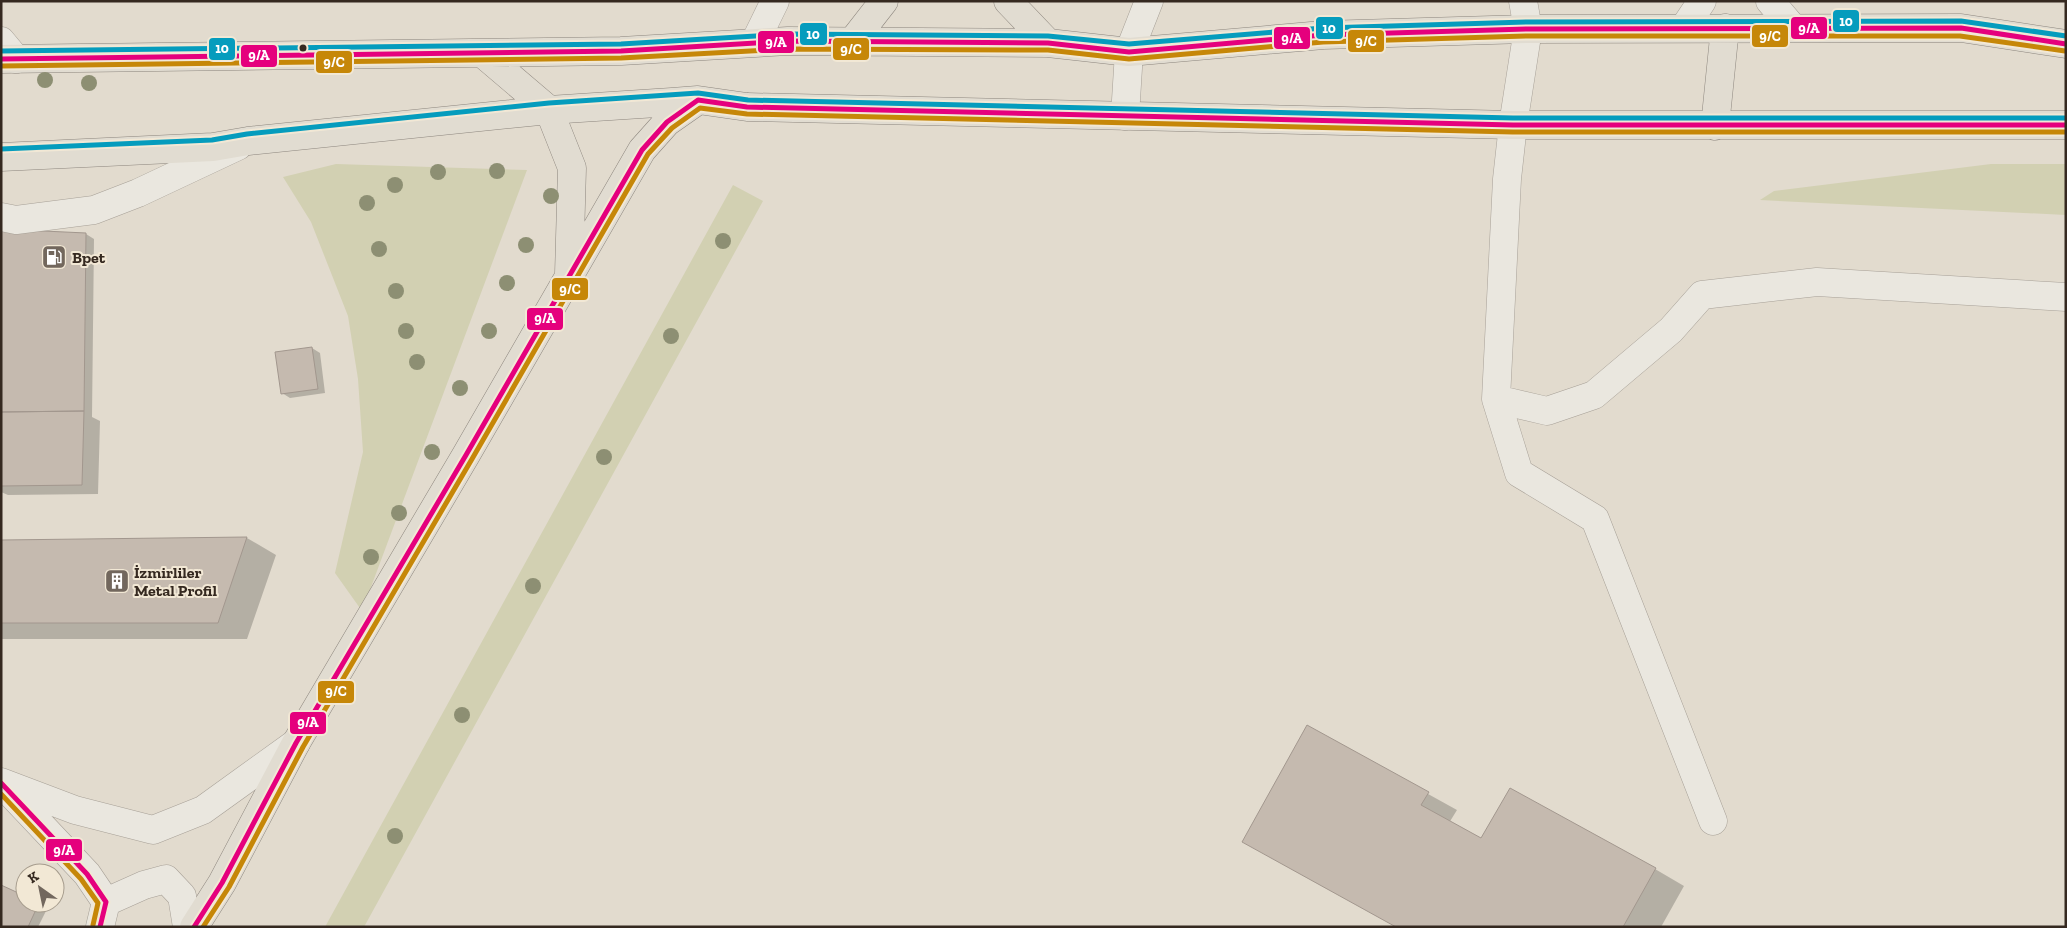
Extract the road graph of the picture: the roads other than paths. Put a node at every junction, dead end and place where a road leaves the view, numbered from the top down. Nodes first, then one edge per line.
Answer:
1 (775, 1) edge
2 (884, 1) edge
3 (1008, 1) edge
4 (1149, 1) edge
5 (1524, 1) edge
6 (1702, 1) edge
7 (1770, 1) edge
8 (1684, 28) junction
9 (1725, 28) junction
10 (1793, 28) junction
11 (1528, 29) junction
12 (755, 42) junction
13 (852, 42) junction
14 (1048, 44) junction
15 (2066, 44) edge
16 (1129, 52) junction
17 (6, 53) edge
18 (482, 53) junction
19 (698, 100) junction
20 (549, 110) junction
21 (1125, 116) junction
22 (1513, 125) junction
23 (2066, 125) edge
24 (1715, 126) junction
25 (248, 141) junction
26 (1, 157) edge
27 (1, 217) edge
28 (569, 278) junction
29 (2066, 297) edge
30 (1496, 399) junction
31 (296, 742) junction
32 (1, 782) edge
33 (1713, 821) dead end
34 (103, 914) edge
35 (187, 927) edge
36 (194, 927) edge

1 - 12 street
2 - 13 main road
3 - 14 main road
4 - 16 street
5 - 11 street
6 - 8 street
7 - 10 street
8 - 9 main road
8 - 11 main road
9 - 10 main road
9 - 24 main road
10 - 15 main road
11 - 16 main road
11 - 22 street
12 - 13 main road
12 - 18 main road
13 - 14 main road
14 - 16 main road
16 - 21 street
17 - 18 main road
18 - 20 main road
19 - 20 main road
19 - 21 main road
19 - 28 main road
20 - 25 main road
20 - 28 main road
21 - 22 main road
22 - 24 main road
22 - 30 street
23 - 24 main road
25 - 26 main road
25 - 27 street
28 - 31 main road
29 - 30 street
30 - 33 street
31 - 32 street
31 - 36 main road
32 - 34 street
34 - 35 street

